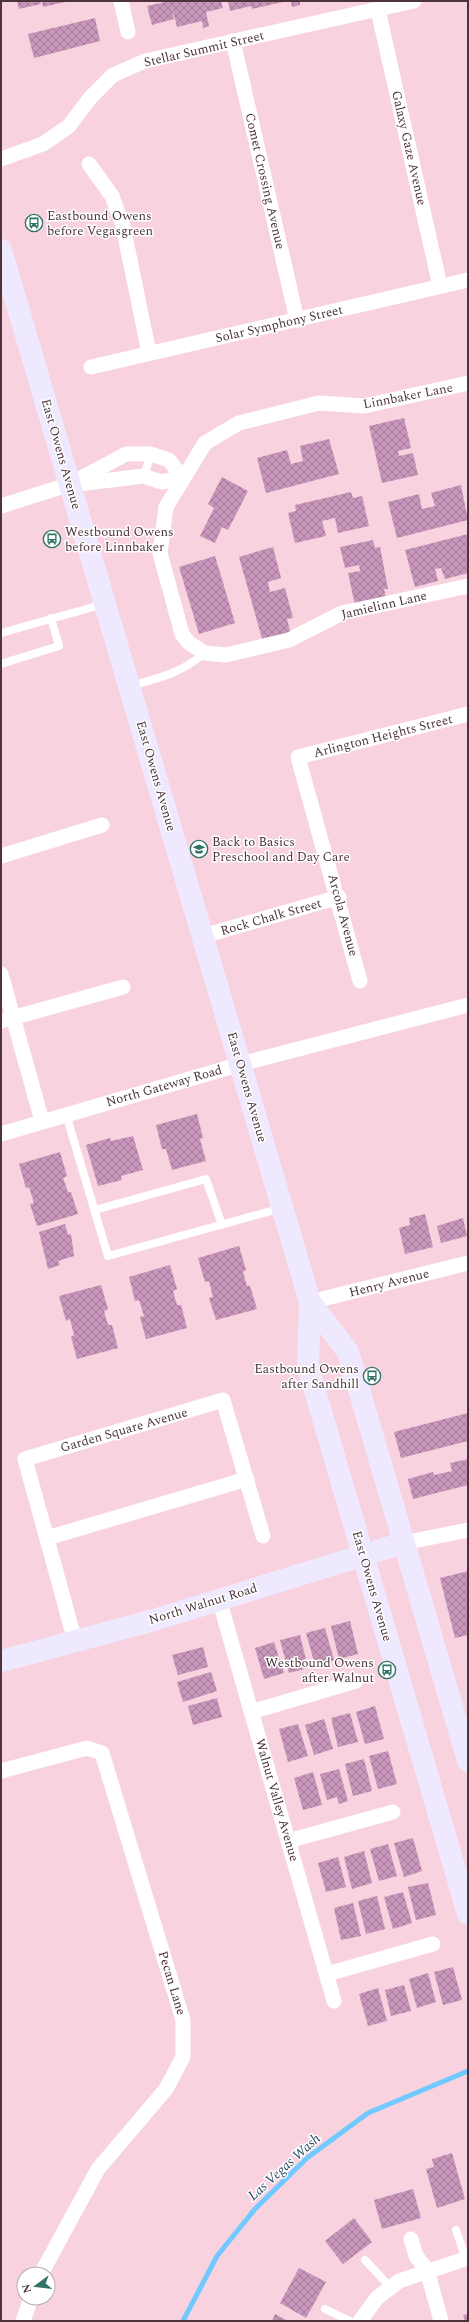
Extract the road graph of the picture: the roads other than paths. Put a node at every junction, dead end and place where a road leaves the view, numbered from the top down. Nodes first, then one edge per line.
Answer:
1 (121, 1) edge
2 (414, 1) edge
3 (378, 10) junction
4 (128, 32) dead end
5 (233, 41) junction
6 (1, 159) edge
7 (89, 164) dead end
8 (1, 250) edge
9 (468, 280) edge
10 (440, 286) junction
11 (296, 320) junction
12 (149, 353) junction
13 (91, 367) dead end
14 (468, 384) edge
15 (151, 454) junction
16 (144, 476) junction
17 (183, 478) junction
18 (70, 484) junction
19 (1, 506) edge
20 (468, 586) edge
21 (105, 603) junction
22 (51, 618) junction
23 (1, 633) edge
24 (189, 643) joint
25 (205, 653) junction
26 (1, 664) edge
27 (129, 686) junction
28 (468, 714) edge
29 (298, 757) joint
30 (102, 825) dead end
31 (1, 856) edge
32 (339, 897) junction
33 (203, 936) junction
34 (1, 974) edge
35 (360, 981) dead end
36 (123, 987) dead end
37 (468, 1005) edge
38 (7, 1019) edge
39 (240, 1064) junction
40 (66, 1114) junction
41 (42, 1121) junction
42 (1, 1134) edge
43 (282, 1208) junction
44 (95, 1210) junction
45 (222, 1225) junction
46 (468, 1263) edge
47 (310, 1302) junction
48 (247, 1480) junction
49 (468, 1530) edge
50 (263, 1536) dead end
51 (47, 1538) junction
52 (403, 1543) junction
53 (363, 1555) junction
54 (219, 1599) junction
55 (75, 1641) junction
56 (1, 1660) edge
57 (356, 1681) dead end
58 (251, 1712) junction
59 (468, 1761) edge
60 (1, 1771) edge
61 (393, 1812) dead end
62 (288, 1841) junction
63 (468, 1914) edge
64 (433, 1944) dead end
65 (327, 1974) junction
66 (334, 2001) dead end
67 (456, 2230) dead end
68 (411, 2239) dead end
69 (467, 2258) edge
70 (365, 2260) dead end
71 (45, 2266) edge
72 (427, 2270) junction
73 (390, 2287) junction
74 (28, 2306) edge
75 (325, 2309) dead end
76 (23, 2321) edge
77 (350, 2321) edge
78 (360, 2321) edge
79 (441, 2321) edge

1 - 4 street
2 - 3 street, Stellar Summit Street
3 - 5 street, Stellar Summit Street
3 - 10 street, Galaxy Gaze Avenue
5 - 6 street, Stellar Summit Street
5 - 11 street, Comet Crossing Avenue
7 - 12 street
8 - 18 main road, East Owens Avenue
9 - 10 street, Solar Symphony Street
10 - 11 street, Solar Symphony Street
11 - 12 street, Solar Symphony Street
12 - 13 street, Solar Symphony Street
14 - 17 street, Linnbaker Lane
15 - 16 lane
15 - 17 street
15 - 18 street
16 - 17 street
16 - 18 street
17 - 24 street, Linnbaker Lane
18 - 19 street
18 - 21 main road, East Owens Avenue
20 - 25 street, Jamielinn Lane
21 - 22 lane
21 - 27 main road, East Owens Avenue
22 - 23 lane
22 - 26 lane
24 - 25 street, Jamielinn Lane
25 - 27 lane
27 - 33 main road, East Owens Avenue
28 - 29 street, Arlington Heights Street
29 - 32 street, Arcola Avenue
30 - 31 street
32 - 33 street, Rock Chalk Street
32 - 35 street, Arcola Avenue
33 - 39 main road, East Owens Avenue
34 - 38 street
36 - 38 street
37 - 39 street, North Gateway Road
38 - 41 street
39 - 40 street, North Gateway Road
39 - 43 main road, East Owens Avenue
40 - 41 street, North Gateway Road
40 - 44 lane
41 - 42 street, North Gateway Road
43 - 45 lane
43 - 47 main road, East Owens Avenue
44 - 45 lane
44 - 45 lane
46 - 47 street, Henry Avenue
47 - 52 main road, East Owens Avenue
47 - 53 main road, East Owens Avenue
48 - 50 street, Garden Square Avenue
48 - 51 street
48 - 51 street, Garden Square Avenue
49 - 52 street
51 - 55 street, Garden Square Avenue
52 - 53 main road, North Walnut Road
52 - 59 main road, East Owens Avenue
53 - 54 main road, North Walnut Road
53 - 63 main road, East Owens Avenue
54 - 55 main road, North Walnut Road
54 - 58 street, Walnut Valley Avenue
55 - 56 main road, North Walnut Road
57 - 58 street
58 - 62 street, Walnut Valley Avenue
60 - 71 street, Pecan Lane
61 - 62 street
62 - 65 street, Walnut Valley Avenue
64 - 65 street
65 - 66 street, Walnut Valley Avenue
67 - 69 lane
68 - 72 street
69 - 72 street
70 - 73 lane
72 - 73 street
72 - 79 street
73 - 78 street
74 - 76 street
75 - 77 lane

